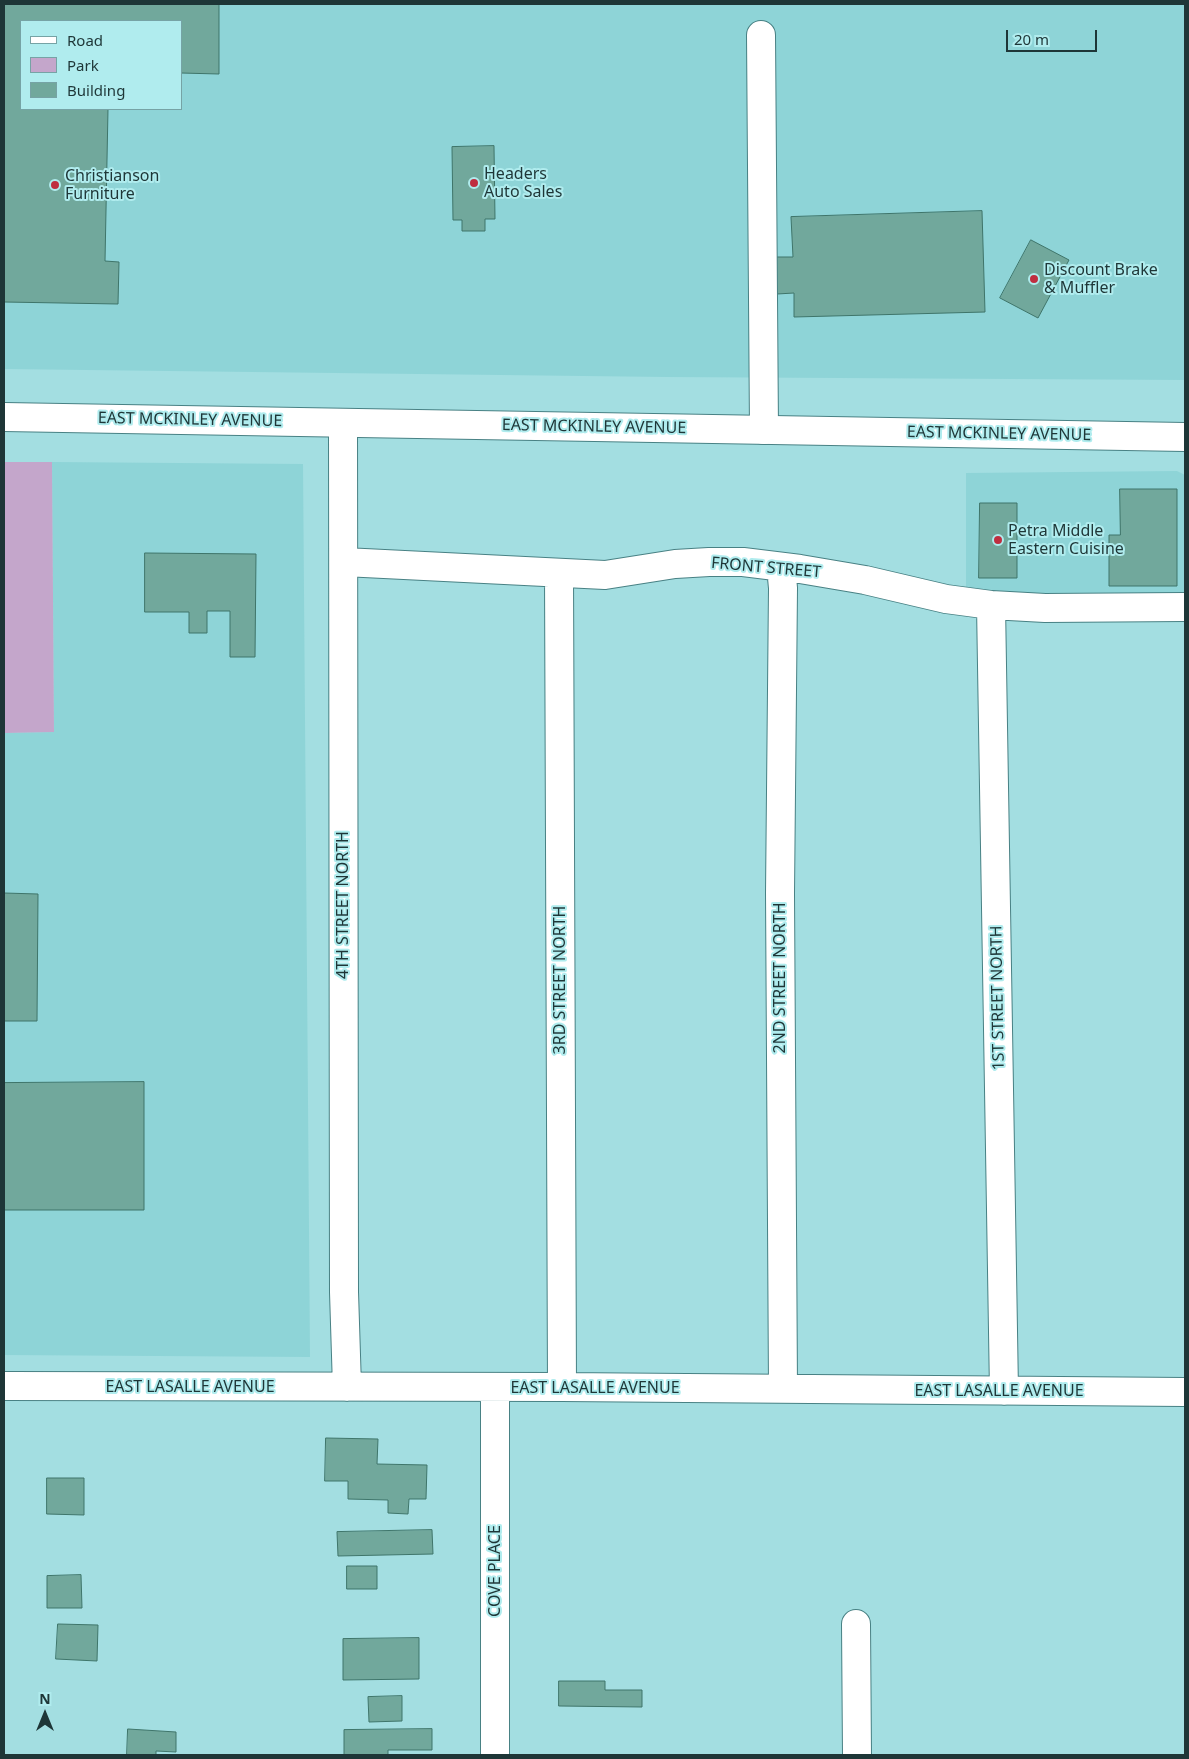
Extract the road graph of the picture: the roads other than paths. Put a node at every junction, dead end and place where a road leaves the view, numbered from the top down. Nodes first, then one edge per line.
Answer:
1 (761, 35) dead end
2 (4, 417) edge
3 (343, 423) junction
4 (764, 430) junction
5 (1185, 437) edge
6 (344, 562) junction
7 (781, 567) junction
8 (559, 572) junction
9 (992, 605) junction
10 (1185, 607) edge
11 (4, 1386) edge
12 (346, 1387) junction
13 (495, 1387) junction
14 (562, 1387) junction
15 (784, 1389) junction
16 (1004, 1391) junction
17 (1185, 1392) edge
18 (856, 1624) dead end
19 (496, 1755) edge
20 (857, 1755) edge

1 - 4 street
2 - 3 street, EAST MCKINLEY AVENUE
3 - 4 street, EAST MCKINLEY AVENUE
3 - 6 street, 4TH STREET NORTH
4 - 5 street, EAST MCKINLEY AVENUE
6 - 8 street, FRONT STREET
6 - 12 street, 4TH STREET NORTH
7 - 8 street, FRONT STREET
7 - 9 street, FRONT STREET
7 - 15 street, 2ND STREET NORTH
8 - 14 street, 3RD STREET NORTH
9 - 10 street, FRONT STREET
9 - 16 street, 1ST STREET NORTH
11 - 12 street, EAST LASALLE AVENUE
12 - 13 street, EAST LASALLE AVENUE
13 - 14 street, EAST LASALLE AVENUE
13 - 19 street, COVE PLACE
14 - 15 street, EAST LASALLE AVENUE
15 - 16 street, EAST LASALLE AVENUE
16 - 17 street, EAST LASALLE AVENUE
18 - 20 street

